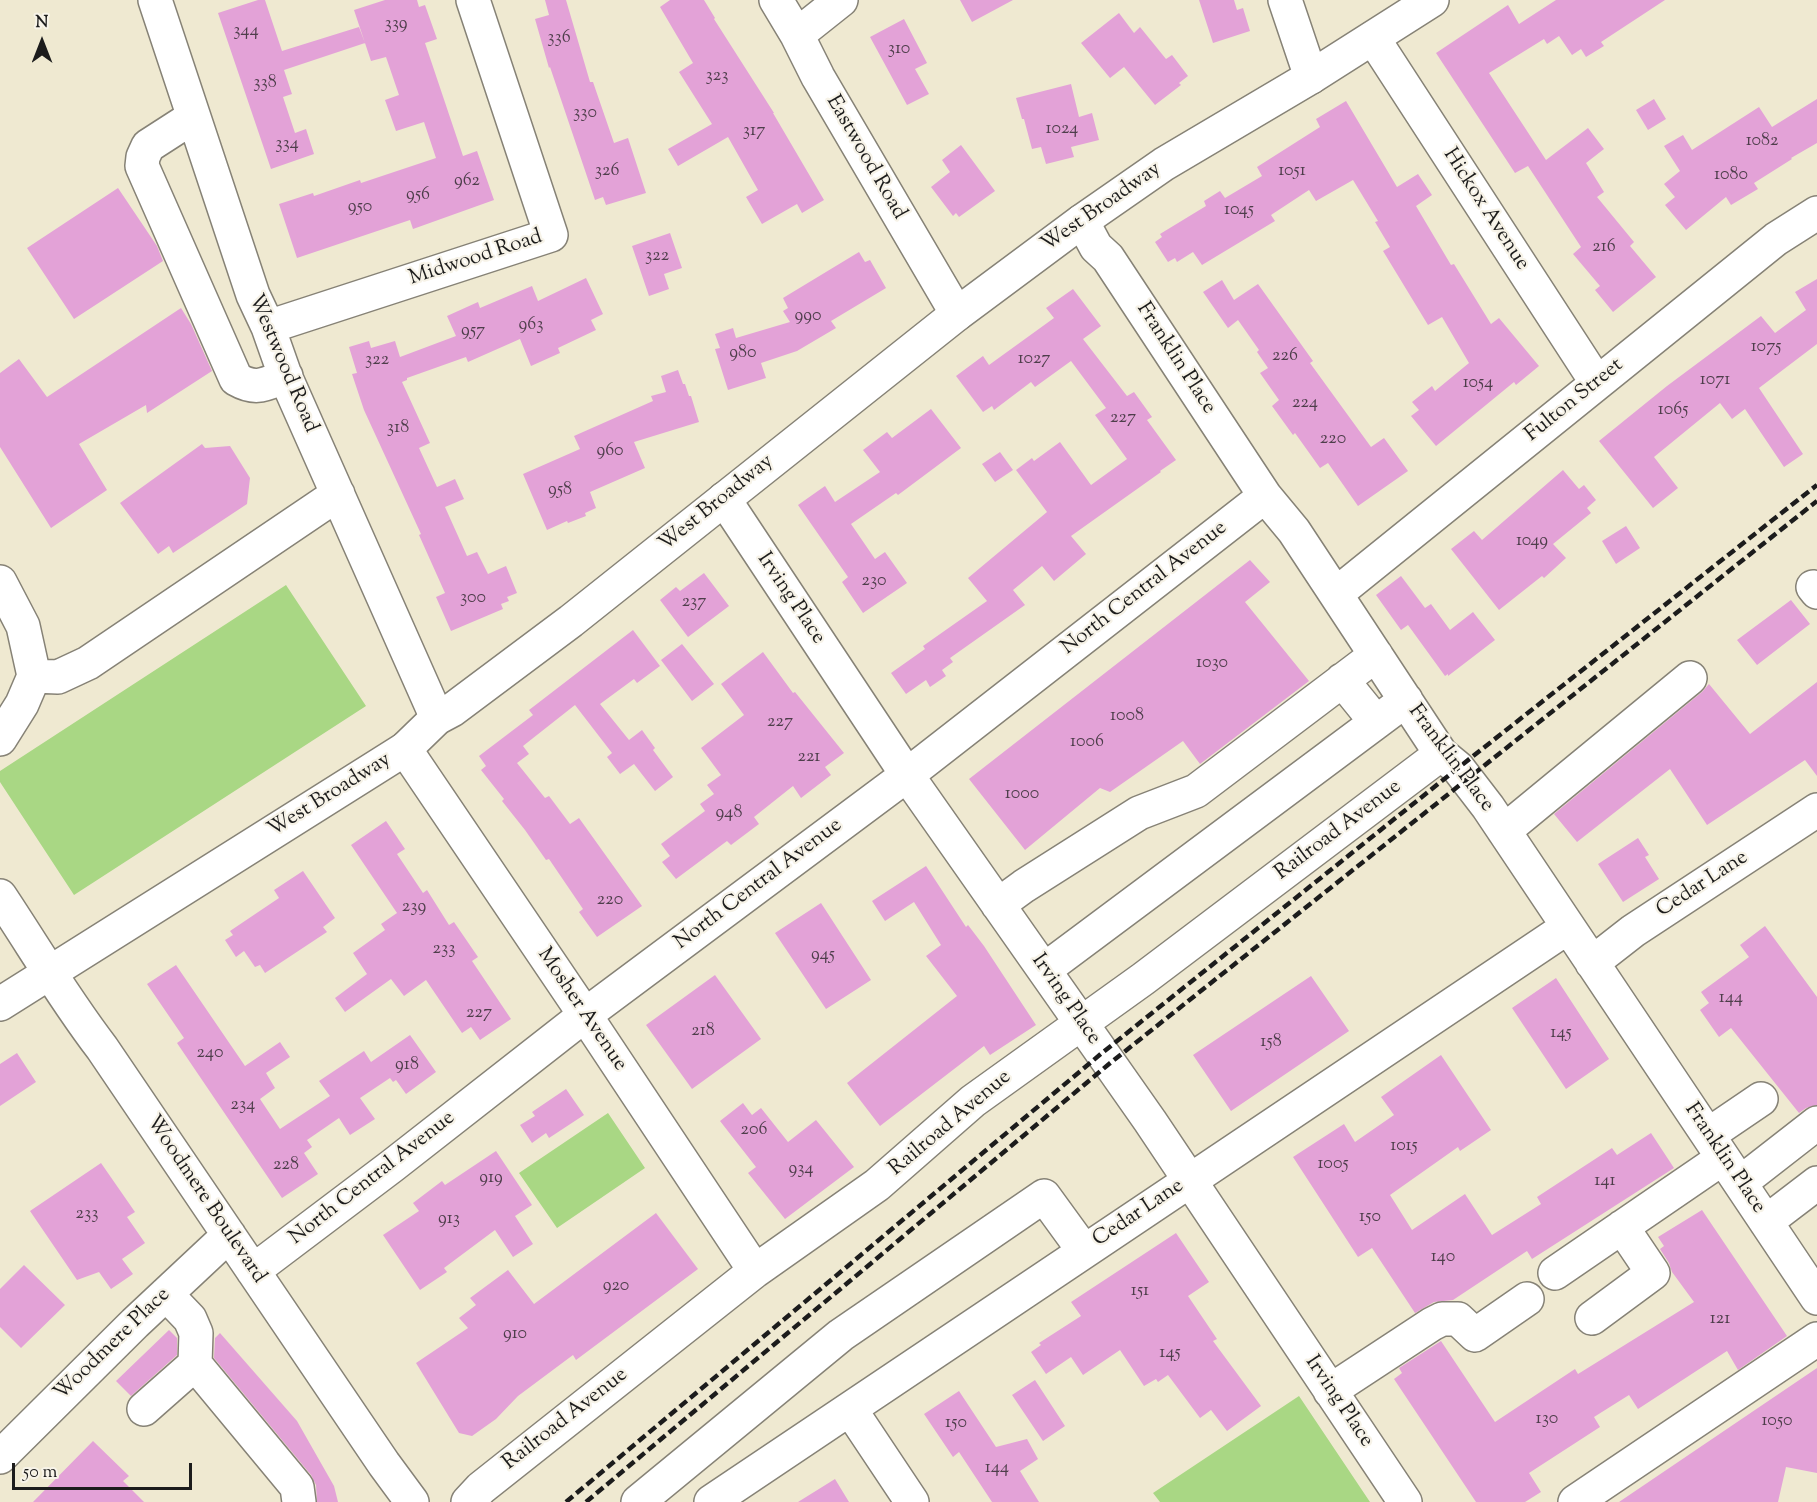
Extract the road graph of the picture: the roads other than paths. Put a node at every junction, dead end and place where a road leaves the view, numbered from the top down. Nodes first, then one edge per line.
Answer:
1 (155, 0) edge
2 (473, 0) edge
3 (776, 0) edge
4 (841, 0) edge
5 (1285, 0) edge
6 (1432, 0) edge
7 (797, 35) junction
8 (1372, 38) junction
9 (1311, 77) junction
10 (193, 117) junction
11 (1817, 213) edge
12 (1082, 221) junction
13 (957, 314) junction
14 (268, 327) junction
15 (286, 376) junction
16 (1597, 383) junction
17 (338, 494) junction
18 (1265, 496) junction
19 (724, 499) junction
20 (0, 582) edge
21 (1336, 594) junction
22 (1376, 655) junction
23 (34, 676) junction
24 (1690, 678) dead end
25 (1342, 680) junction
26 (1406, 700) junction
27 (437, 718) junction
28 (1376, 722) junction
29 (0, 739) edge
30 (405, 749) junction
31 (1441, 754) junction
32 (907, 775) junction
33 (1817, 810) edge
34 (1504, 831) junction
35 (0, 896) edge
36 (998, 905) junction
37 (1568, 927) junction
38 (1592, 963) junction
39 (1044, 970) junction
40 (51, 972) junction
41 (0, 1004) edge
42 (585, 1015) junction
43 (1081, 1023) junction
44 (1761, 1099) dead end
45 (1817, 1123) edge
46 (1723, 1159) junction
47 (1188, 1181) junction
48 (1817, 1184) edge
49 (1766, 1222) junction
50 (1623, 1227) junction
51 (229, 1235) junction
52 (1084, 1251) junction
53 (253, 1271) junction
54 (755, 1271) junction
55 (1555, 1273) dead end
56 (166, 1294) junction
57 (1817, 1298) edge
58 (1527, 1299) dead end
59 (1592, 1318) dead end
60 (1817, 1339) edge
61 (195, 1364) junction
62 (1330, 1391) junction
63 (144, 1409) dead end
64 (850, 1409) junction
65 (0, 1457) edge
66 (299, 1502) edge
67 (412, 1502) edge
68 (468, 1502) edge
69 (638, 1502) edge
70 (711, 1502) edge
71 (912, 1502) edge
72 (1405, 1502) edge
73 (1575, 1502) edge

1 - 10 street, Westwood Road
2 - 14 street, Midwood Road
3 - 7 street, Eastwood Road
4 - 7 street
5 - 9 street
6 - 8 street, West Broadway
7 - 13 street, Eastwood Road
8 - 9 street, West Broadway
8 - 16 street, Hickox Avenue
9 - 12 street, West Broadway
10 - 14 street, Westwood Road
10 - 15 street
11 - 16 street, Fulton Street
12 - 13 street, West Broadway
12 - 18 street, Franklin Place
13 - 19 street, West Broadway
14 - 15 street, Westwood Road
15 - 17 street, Westwood Road
16 - 21 street, Fulton Street
17 - 23 street
17 - 27 street, Westwood Road
18 - 21 street, Franklin Place
18 - 32 street, North Central Avenue
19 - 27 street, West Broadway
19 - 32 street, Irving Place
20 - 23 street
21 - 22 street, Franklin Place
22 - 25 street
22 - 26 street, Franklin Place
23 - 29 street
24 - 34 street
25 - 28 street
25 - 36 street
26 - 28 street
26 - 31 street, Franklin Place
27 - 30 street, West Broadway
28 - 39 street
30 - 40 street, West Broadway
30 - 42 street, Mosher Avenue
31 - 34 street, Franklin Place
31 - 43 street, Railroad Avenue
32 - 36 street, Irving Place
32 - 42 street, North Central Avenue
33 - 38 street, Cedar Lane
34 - 37 street, Franklin Place
35 - 40 street, Woodmere Boulevard
36 - 39 street, Irving Place
37 - 38 street, Franklin Place
37 - 47 street, Cedar Lane
38 - 46 street, Franklin Place
39 - 43 street, Irving Place
40 - 41 street, West Broadway
40 - 51 street, Woodmere Boulevard
42 - 53 street, North Central Avenue
42 - 54 street, Mosher Avenue
43 - 47 street, Irving Place
43 - 54 street, Railroad Avenue
44 - 46 street
45 - 46 street
46 - 49 street, Franklin Place
46 - 50 street
47 - 52 street, Cedar Lane
47 - 62 street, Irving Place
48 - 49 street
49 - 57 street, Franklin Place
50 - 55 street
50 - 59 street
51 - 53 street, Woodmere Boulevard
51 - 56 street, Woodmere Place
52 - 64 street, Cedar Lane
52 - 69 street
53 - 67 street, Woodmere Boulevard
54 - 68 street, Railroad Avenue
56 - 61 street
56 - 65 street, Woodmere Place
58 - 62 street
60 - 73 street
61 - 63 street
61 - 66 street
62 - 72 street, Irving Place
64 - 70 street, Cedar Lane
64 - 71 street

